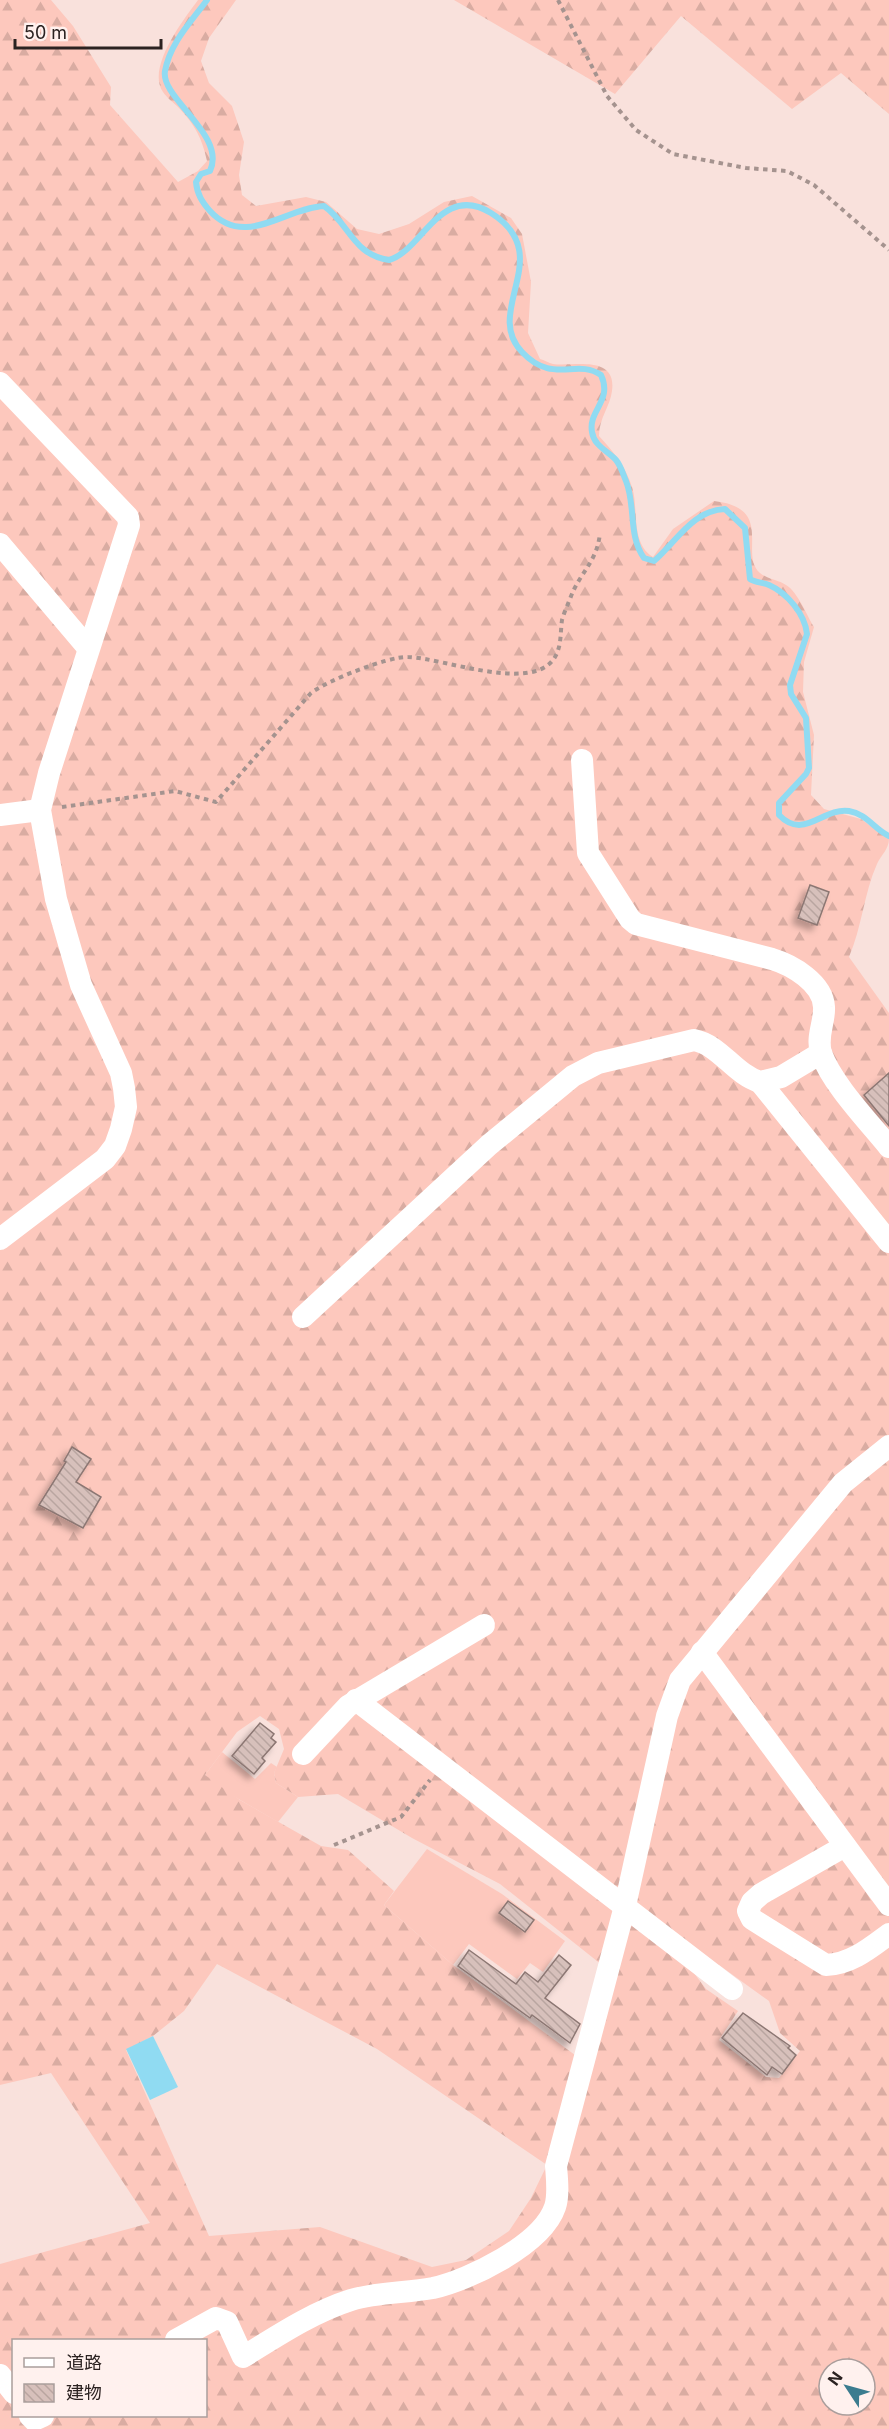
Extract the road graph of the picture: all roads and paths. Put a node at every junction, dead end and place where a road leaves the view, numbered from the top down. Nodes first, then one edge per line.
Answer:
1 (558, 0) edge
2 (889, 250) edge
3 (0, 383) edge
4 (600, 533) dead end
5 (0, 544) edge
6 (88, 648) junction
7 (582, 760) dead end
8 (40, 810) junction
9 (0, 815) edge
10 (821, 1053) junction
11 (760, 1082) junction
12 (889, 1147) edge
13 (0, 1239) edge
14 (889, 1242) edge
15 (303, 1317) dead end
16 (889, 1446) edge
17 (484, 1624) dead end
18 (702, 1652) junction
19 (356, 1700) junction
20 (303, 1754) dead end
21 (441, 1766) junction
22 (334, 1845) dead end
23 (845, 1846) junction
24 (889, 1905) edge
25 (625, 1906) junction
26 (889, 1934) edge
27 (732, 1989) dead end
28 (179, 2339) edge
29 (0, 2375) edge
30 (12, 2390) edge

1 - 2 path
3 - 6 street
4 - 8 path
5 - 6 street
6 - 8 street
7 - 10 street
8 - 9 street
8 - 13 street
10 - 11 street
10 - 12 street
11 - 14 street
11 - 15 street
16 - 18 street
17 - 19 street
18 - 23 street
18 - 25 street
19 - 20 street
19 - 21 street
21 - 22 path
21 - 25 street
23 - 24 street
23 - 26 street
25 - 27 street
25 - 28 street
29 - 30 street

